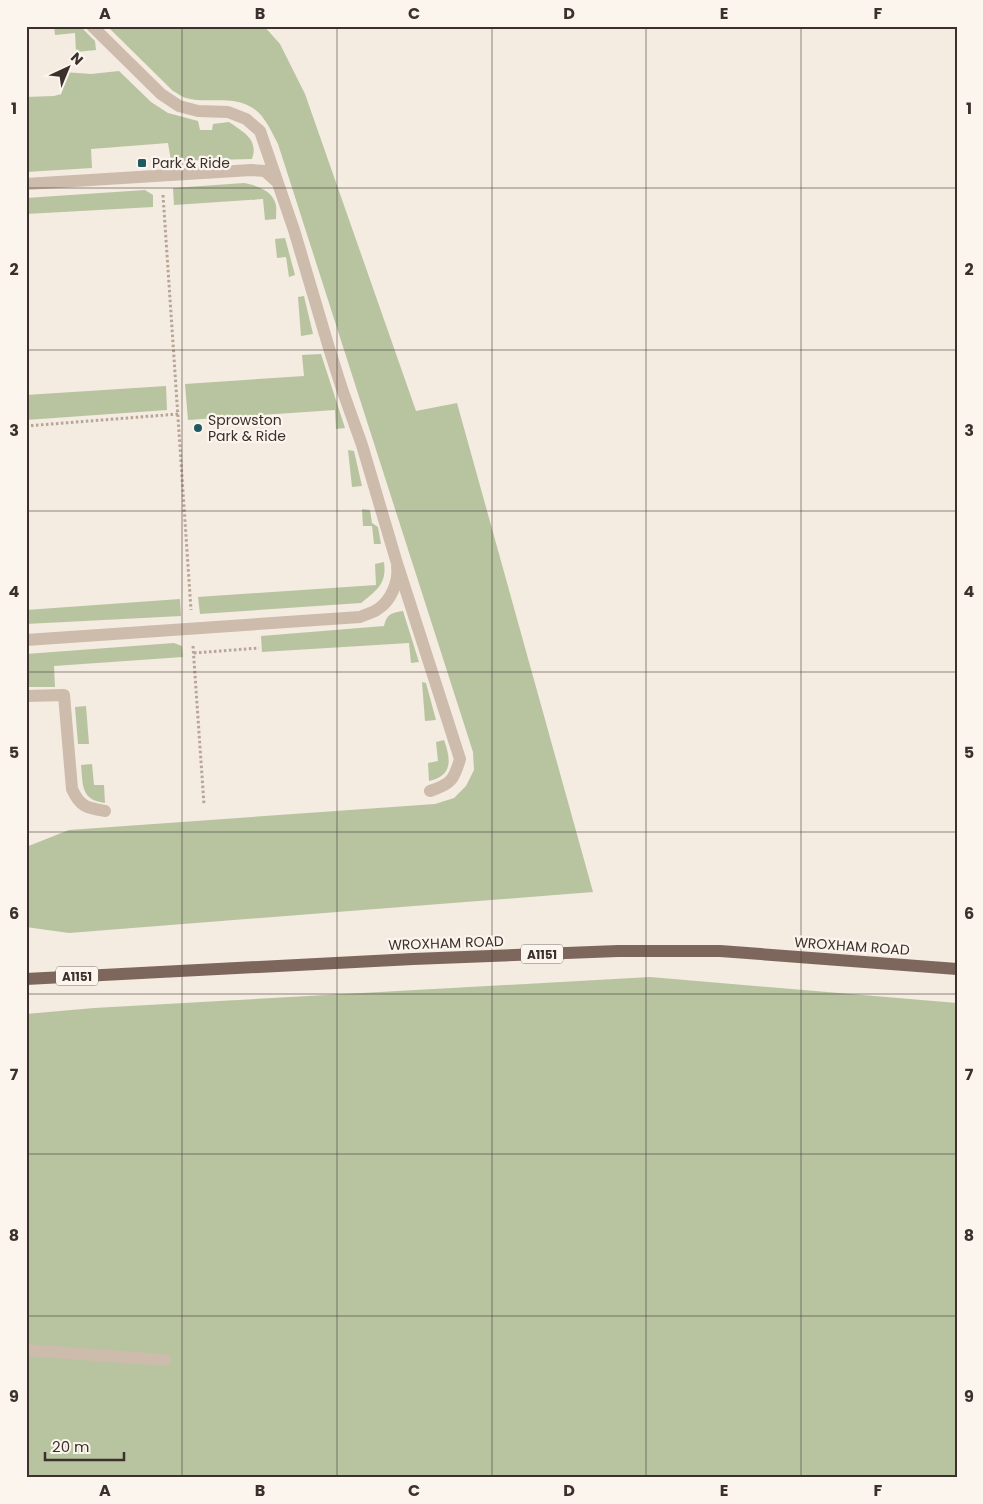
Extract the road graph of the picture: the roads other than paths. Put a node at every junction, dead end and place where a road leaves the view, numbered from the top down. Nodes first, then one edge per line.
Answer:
1 (92, 26) edge
2 (276, 181) junction
3 (26, 184) edge
4 (396, 560) junction
5 (26, 640) edge
6 (26, 696) edge
7 (430, 791) dead end
8 (105, 811) dead end
9 (957, 969) edge
10 (26, 979) edge
11 (26, 1350) edge
12 (166, 1360) dead end

1 - 2 lane
2 - 3 lane
2 - 4 lane
4 - 5 lane
4 - 7 lane
6 - 8 lane
9 - 10 main road, WROXHAM ROAD / A1151
11 - 12 lane

